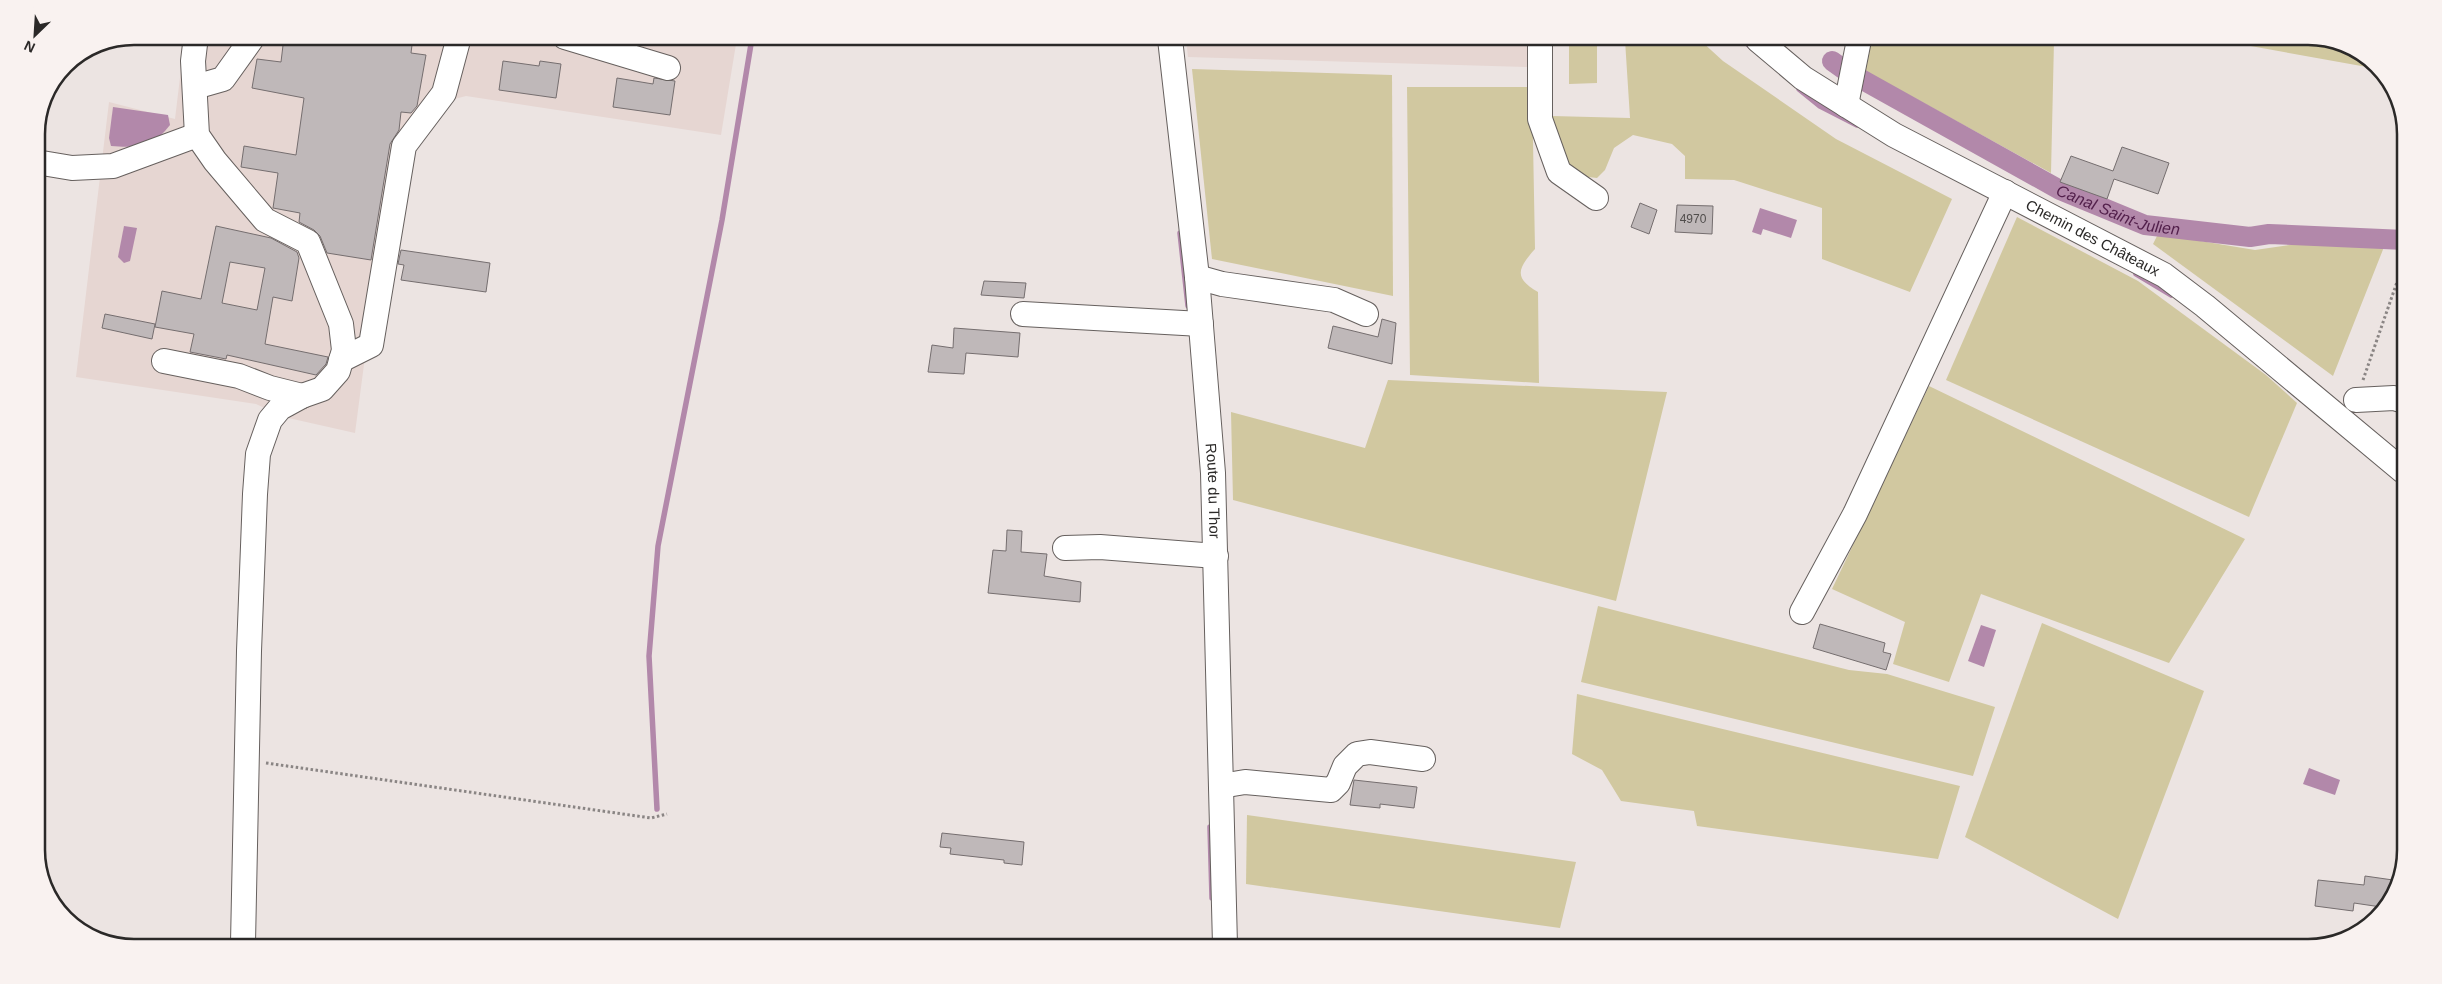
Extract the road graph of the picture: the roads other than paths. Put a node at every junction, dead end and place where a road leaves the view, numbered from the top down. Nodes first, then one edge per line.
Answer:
1 (195, 45) edge
2 (247, 45) edge
3 (457, 45) edge
4 (592, 45) edge
5 (1171, 45) edge
6 (1540, 45) edge
7 (1764, 45) edge
8 (1858, 45) edge
9 (668, 68) dead end
10 (195, 87) junction
11 (1846, 105) junction
12 (198, 135) junction
13 (45, 164) edge
14 (2005, 192) junction
15 (1596, 198) dead end
16 (1197, 277) junction
17 (1022, 314) dead end
18 (1366, 314) dead end
19 (1201, 324) junction
20 (341, 360) junction
21 (164, 361) dead end
22 (302, 396) junction
23 (2397, 399) edge
24 (2356, 400) road end
25 (2397, 466) edge
26 (1065, 548) dead end
27 (1216, 556) junction
28 (1802, 612) dead end
29 (1423, 759) dead end
30 (1222, 786) junction
31 (243, 939) edge
32 (1225, 939) edge

1 - 10 street
2 - 10 street
3 - 20 street
4 - 9 street
5 - 16 street, Route du Thor
6 - 15 street
7 - 11 street, Chemin des Châteaux
8 - 11 street
10 - 12 street
11 - 14 street, Chemin des Châteaux
12 - 13 street
12 - 20 street
14 - 25 street, Chemin des Châteaux
14 - 28 street
16 - 18 street
16 - 19 street, Route du Thor
17 - 19 street
19 - 27 street, Route du Thor
20 - 22 street
21 - 22 street
22 - 31 street
23 - 24 street
26 - 27 street
27 - 30 street, Route du Thor
29 - 30 street
30 - 32 street, Route du Thor

